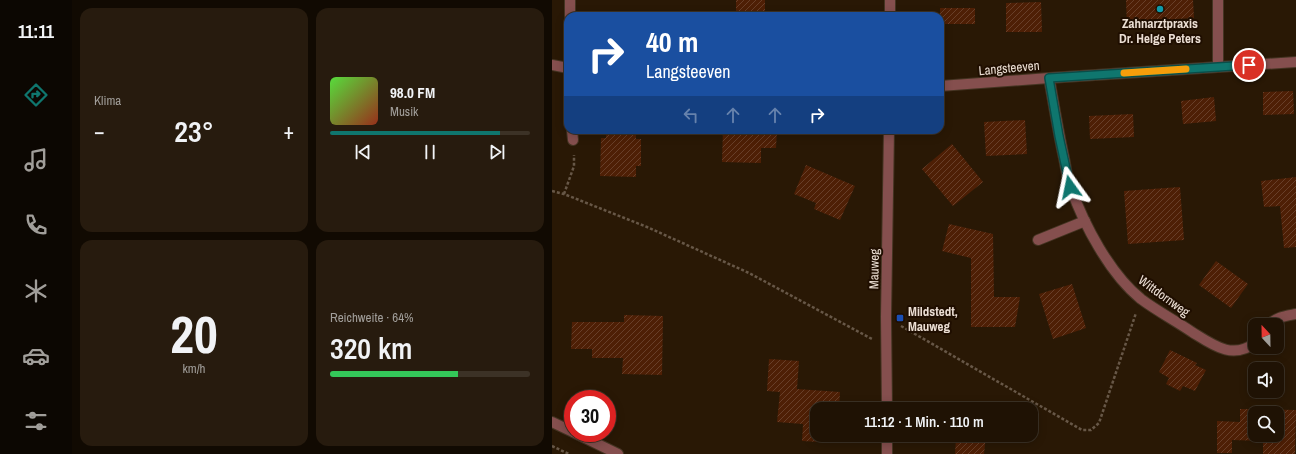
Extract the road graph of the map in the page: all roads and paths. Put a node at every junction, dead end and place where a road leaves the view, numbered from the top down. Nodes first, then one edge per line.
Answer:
1 (570, 0) edge
2 (890, 0) edge
3 (1218, 0) edge
4 (570, 12) edge
5 (890, 12) edge
6 (1296, 62) edge
7 (552, 65) edge
8 (564, 67) edge
9 (1218, 67) junction
10 (1049, 78) junction
11 (944, 86) edge
12 (889, 134) edge
13 (573, 135) edge
14 (552, 191) edge
15 (564, 194) junction
16 (1085, 221) junction
17 (1038, 240) dead end
18 (1141, 299) junction
19 (1296, 314) edge
20 (886, 317) junction
21 (1278, 318) edge
22 (886, 347) junction
23 (1248, 347) edge
24 (887, 402) edge
25 (552, 422) edge
26 (564, 427) edge
27 (594, 442) edge
28 (887, 442) edge
29 (552, 446) edge
30 (569, 454) edge
31 (618, 454) edge
32 (887, 454) edge

1 - 4 street
2 - 5 street
3 - 9 street
6 - 9 street, Langsteeven
7 - 8 street
9 - 10 street, Langsteeven
10 - 11 street, Langsteeven
10 - 16 street, Wittdornweg
12 - 20 street, Mauweg
13 - 15 path
14 - 15 path
15 - 22 path
16 - 17 street
16 - 18 street, Wittdornweg
18 - 20 path
18 - 23 street, Wittdornweg
19 - 21 street
20 - 22 street, Mauweg
22 - 24 street, Mauweg
25 - 26 street
27 - 31 street
28 - 32 street
29 - 30 path

